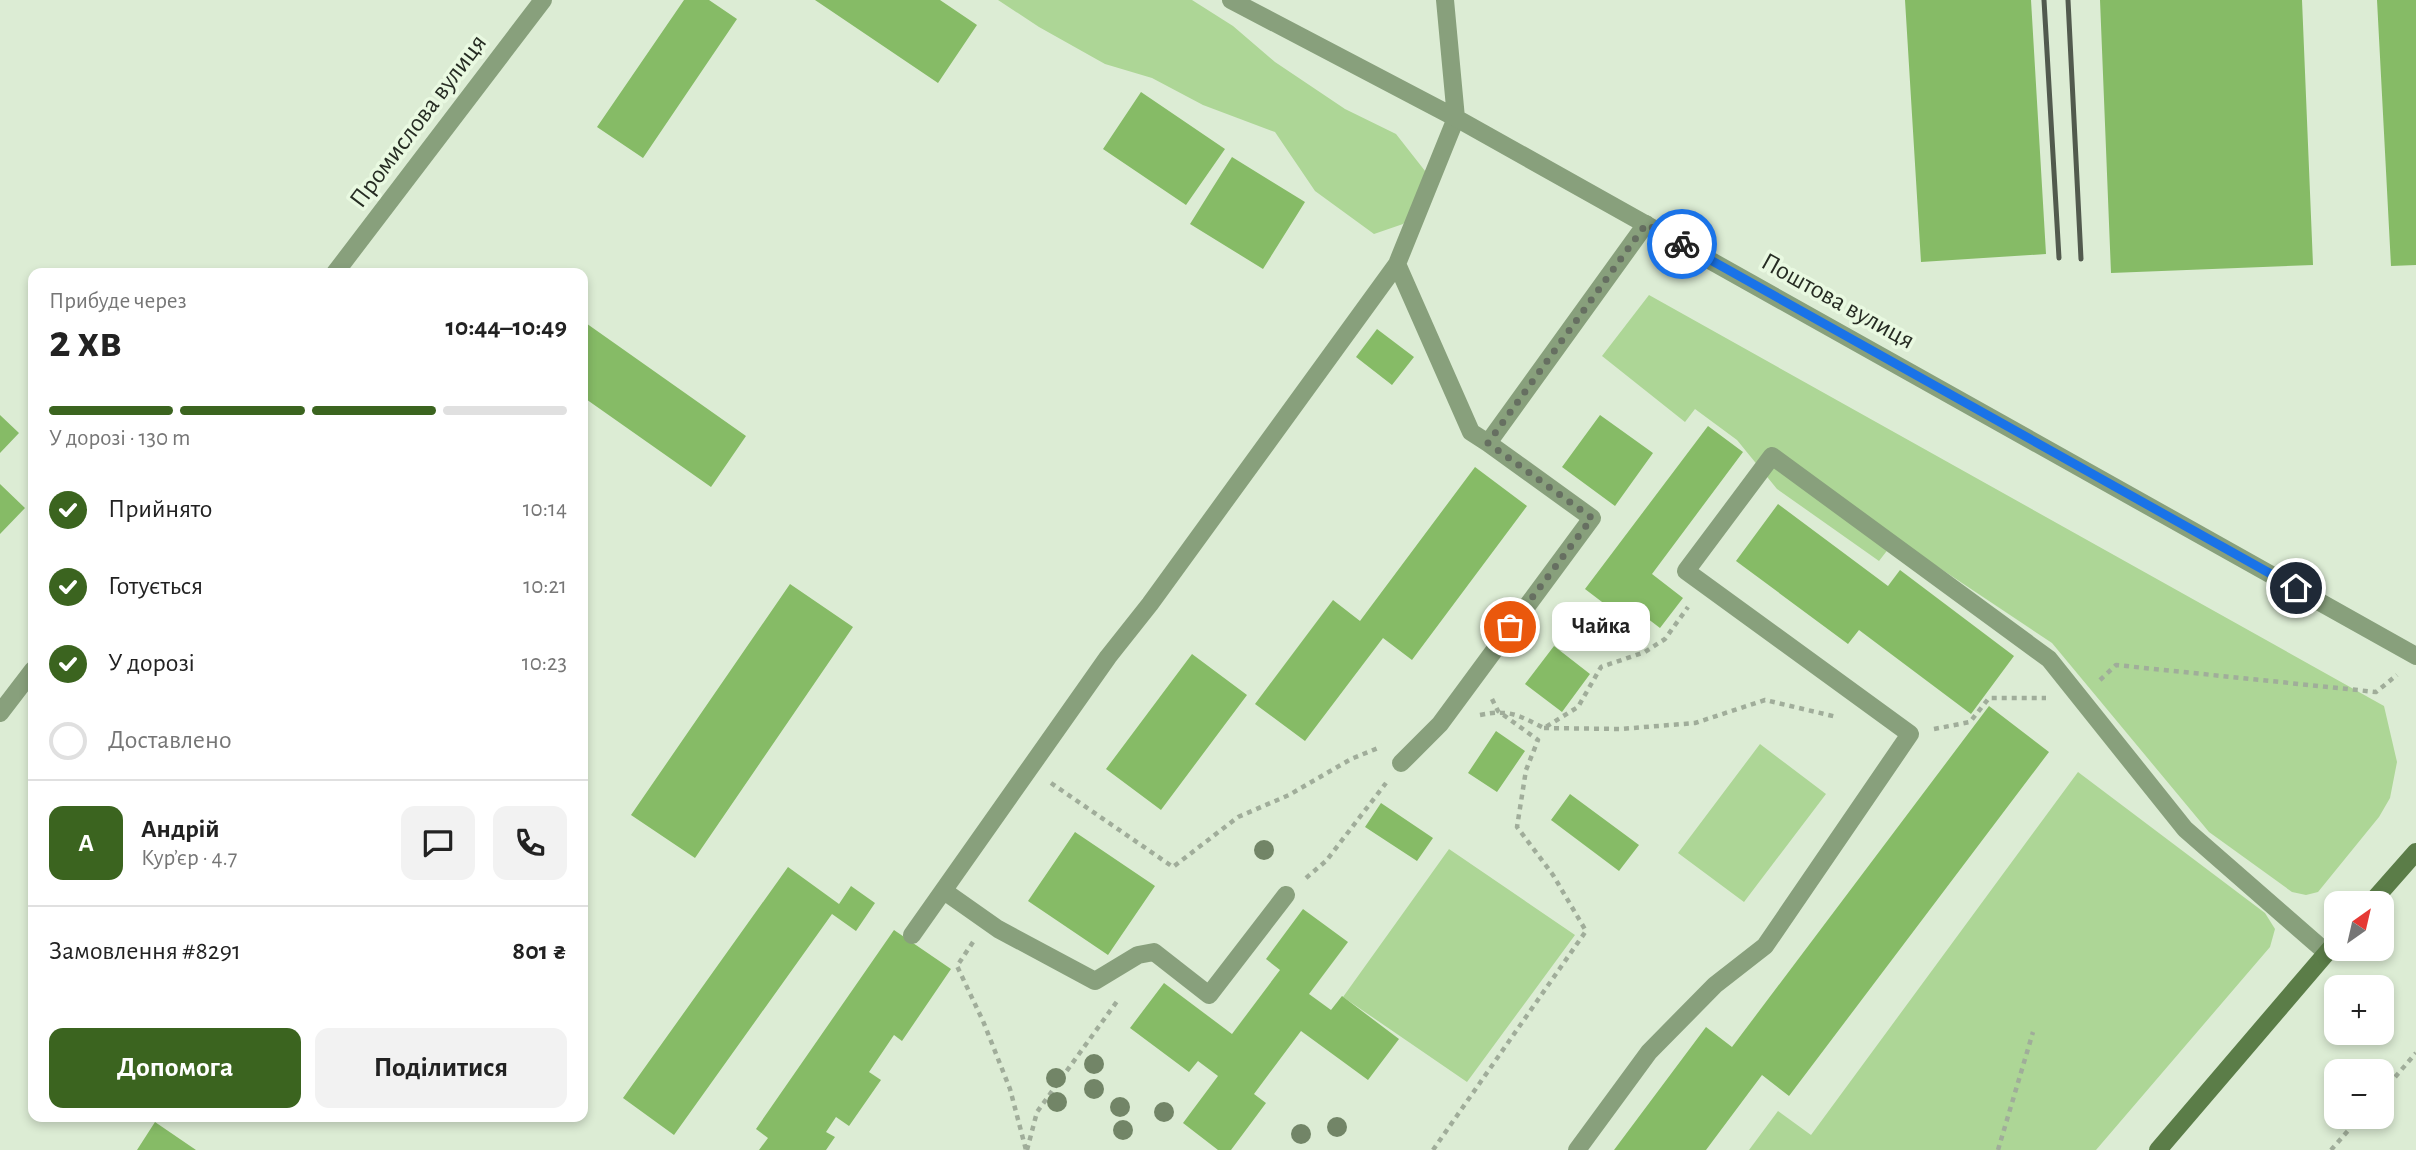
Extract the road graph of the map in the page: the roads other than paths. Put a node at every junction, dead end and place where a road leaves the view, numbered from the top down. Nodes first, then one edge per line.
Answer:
1 (543, 0) edge
2 (1231, 0) edge
3 (1445, 0) edge
4 (1457, 118) junction
5 (1646, 224) junction
6 (1396, 264) junction
7 (339, 268) edge
8 (1488, 443) junction
9 (2411, 661) edge
10 (28, 677) edge
11 (0, 713) edge
12 (1401, 763) road end
13 (2416, 852) edge
14 (944, 891) junction
15 (2382, 891) edge
16 (1286, 895) road end
17 (912, 936) dead end
18 (2324, 942) edge
19 (2324, 956) edge
20 (1577, 1150) edge
21 (2158, 1150) edge

1 - 7 street, Промислова вулиця
2 - 4 street, Поштова вулиця
3 - 4 street
4 - 5 street, Поштова вулиця
4 - 6 street
5 - 8 street
5 - 9 street, Поштова вулиця
6 - 8 street
6 - 14 street
8 - 12 street
10 - 11 street
13 - 15 main road
14 - 16 street
14 - 17 street
18 - 20 street
19 - 21 main road

